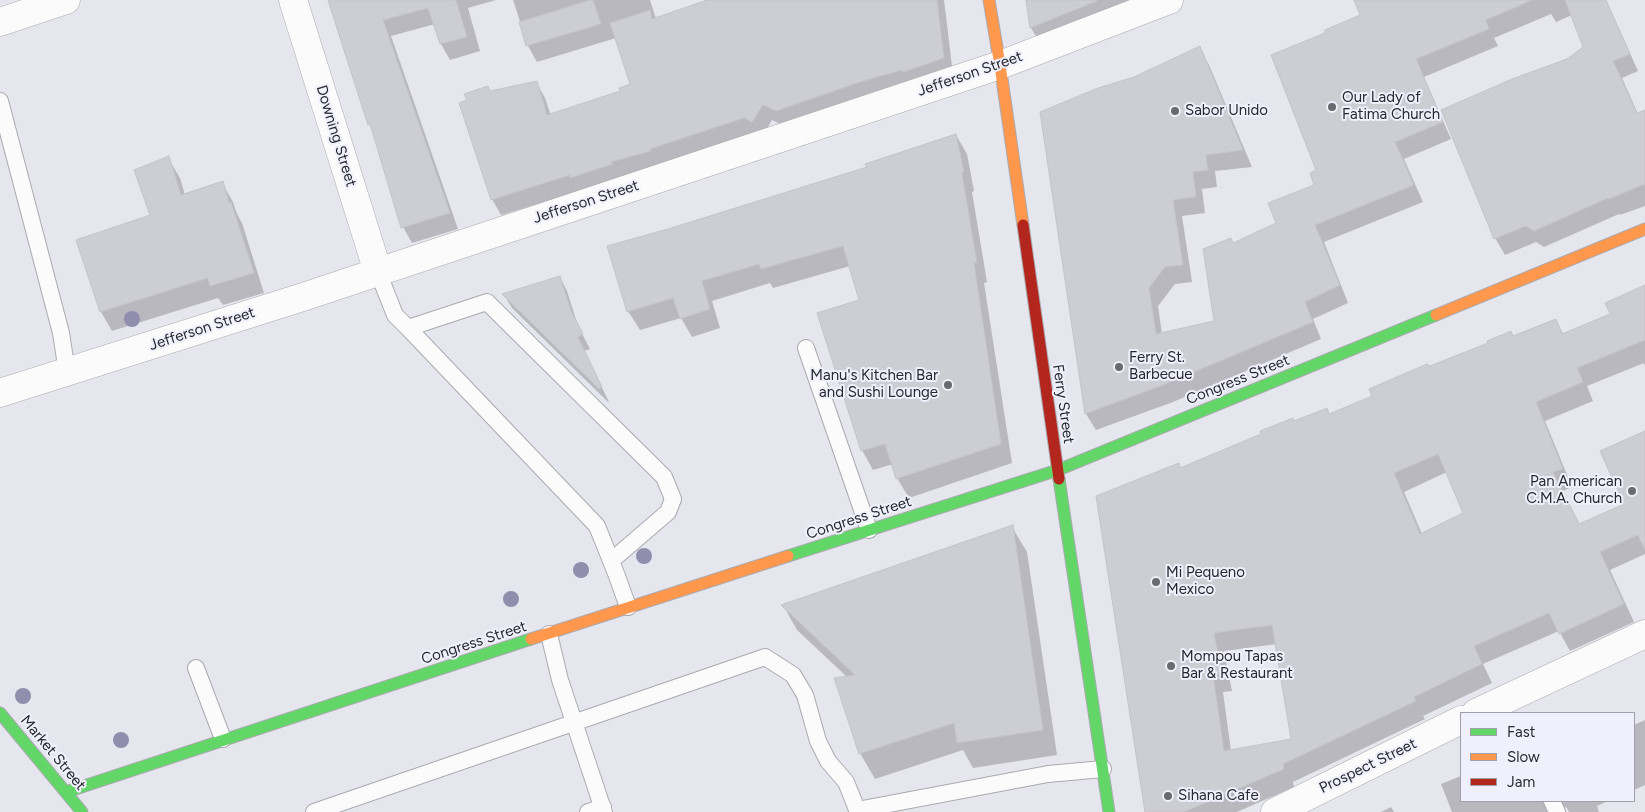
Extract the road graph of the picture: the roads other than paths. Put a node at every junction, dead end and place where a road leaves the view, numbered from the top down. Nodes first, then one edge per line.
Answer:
1 (66, 0) edge
2 (293, 0) edge
3 (989, 0) edge
4 (1169, 0) edge
5 (0, 22) edge
6 (1000, 65) junction
7 (0, 101) edge
8 (1645, 229) edge
9 (378, 272) junction
10 (408, 328) junction
11 (806, 348) dead end
12 (67, 372) junction
13 (0, 393) edge
14 (1058, 470) junction
15 (869, 530) junction
16 (611, 561) junction
17 (628, 607) junction
18 (549, 634) junction
19 (1645, 634) edge
20 (196, 668) dead end
21 (1509, 706) edge
22 (1481, 712) edge
23 (0, 713) edge
24 (1460, 721) edge
25 (574, 724) junction
26 (223, 739) junction
27 (1103, 769) junction
28 (66, 792) junction
29 (598, 810) edge
30 (1283, 810) edge
31 (858, 811) edge
32 (82, 812) edge
33 (314, 812) edge
34 (1109, 812) edge

1 - 5 street
2 - 9 street, Downing Street
3 - 6 street, Ferry Street
4 - 6 street, Jefferson Street
6 - 9 street, Jefferson Street
6 - 14 street, Ferry Street
7 - 12 lane
8 - 14 street, Congress Street
9 - 10 lane
9 - 12 street, Jefferson Street
10 - 16 lane
10 - 16 lane
11 - 15 lane
12 - 13 street, Jefferson Street
14 - 15 street, Congress Street
14 - 27 street, Ferry Street
15 - 17 street, Congress Street
16 - 17 lane
17 - 18 street, Congress Street
18 - 25 lane
18 - 26 street, Congress Street
19 - 21 street
20 - 26 lane
21 - 22 street
23 - 28 street, Market Street
24 - 30 street, Prospect Street
25 - 29 lane
25 - 31 lane
25 - 33 lane
26 - 28 street, Congress Street
27 - 31 lane
27 - 34 street, Ferry Street
28 - 32 street, Market Street

